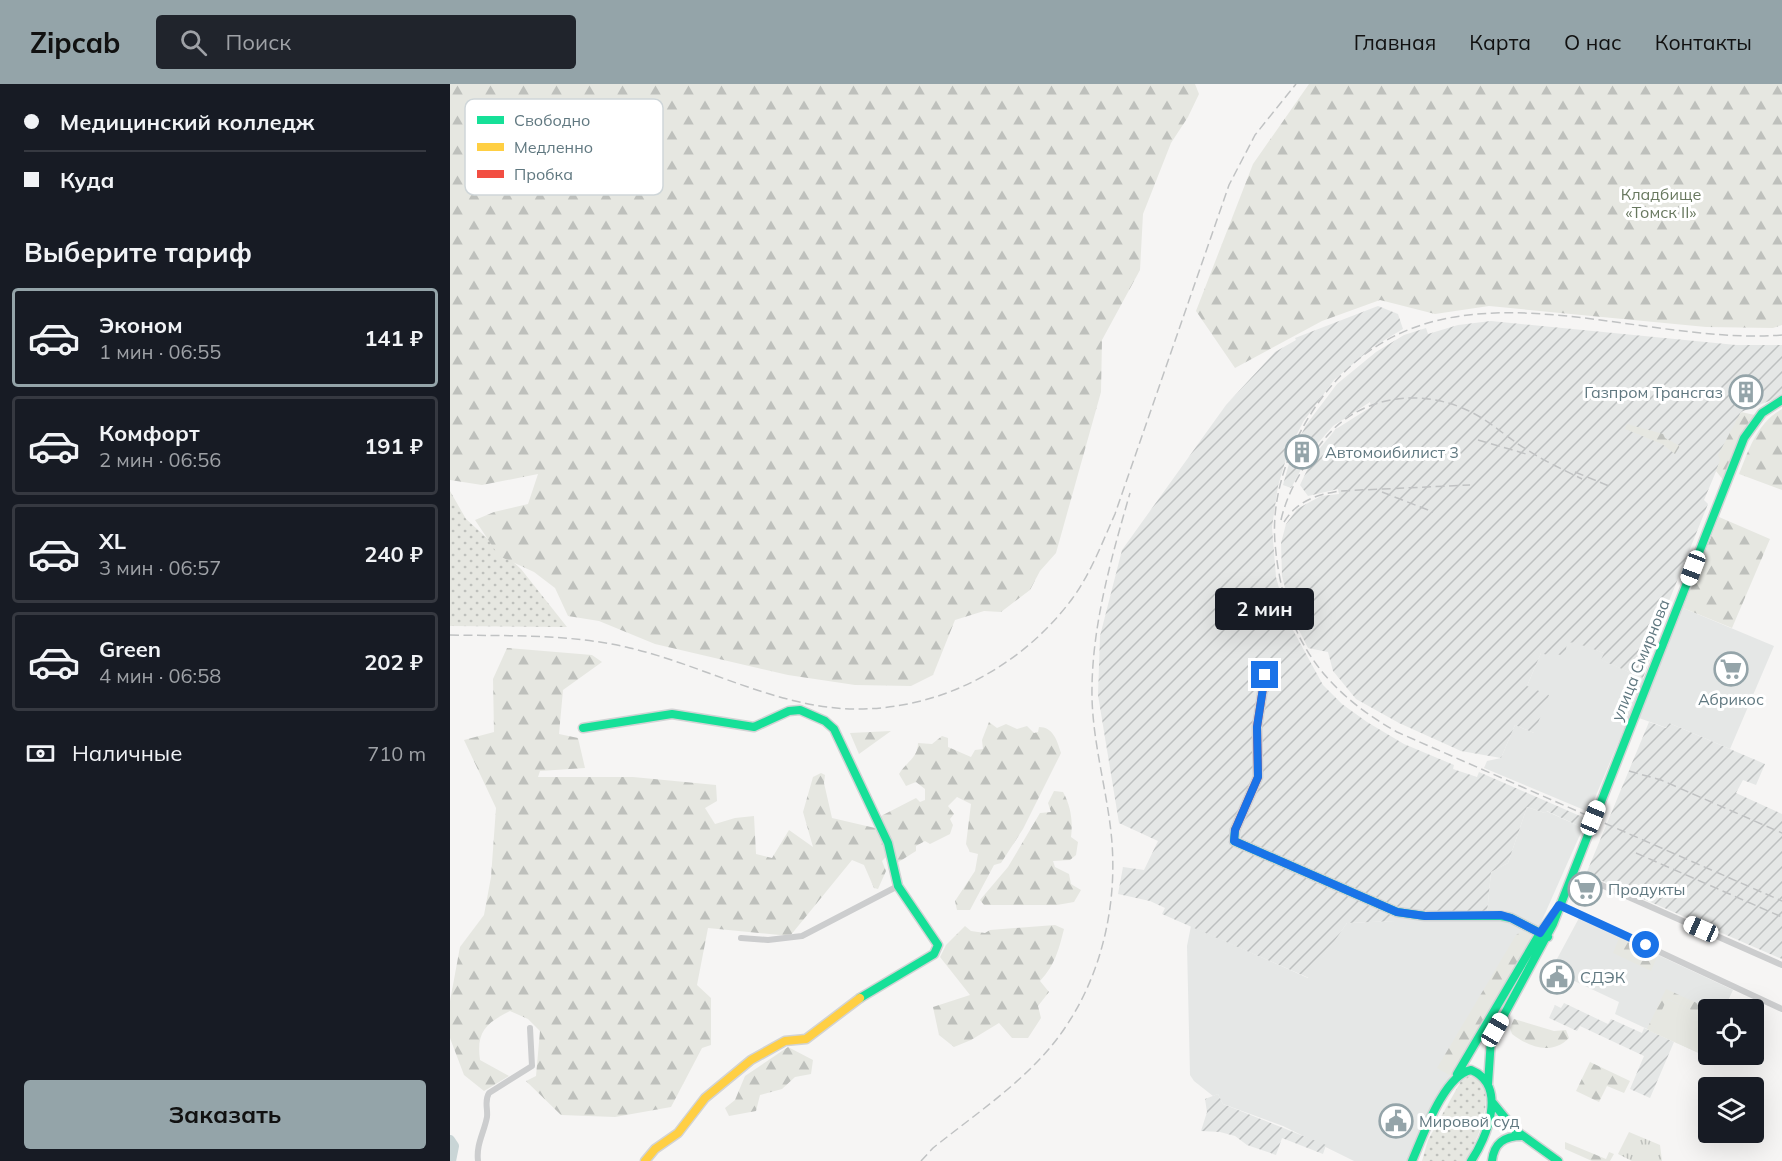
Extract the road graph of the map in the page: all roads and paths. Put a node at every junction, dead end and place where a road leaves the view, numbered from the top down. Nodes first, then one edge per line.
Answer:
1 (1782, 400) edge
2 (1265, 675) dead end
3 (584, 728) dead end
4 (1572, 872) junction
5 (898, 886) junction
6 (1558, 908) junction
7 (1544, 935) junction
8 (741, 938) dead end
9 (1782, 964) edge
10 (1782, 1009) edge
11 (530, 1028) dead end
12 (1457, 1075) junction
13 (1488, 1084) junction
14 (1491, 1098) junction
15 (1522, 1136) junction
16 (1417, 1148) junction
17 (646, 1160) edge
18 (478, 1161) edge
19 (1412, 1161) edge
20 (1419, 1161) edge
21 (1471, 1161) edge
22 (1492, 1161) edge
23 (1558, 1161) edge

1 - 4 street, улица Смирнова
2 - 7 street
3 - 5 street
4 - 6 street, улица Смирнова
4 - 9 street
5 - 8 street
5 - 17 street
6 - 7 street, улица Смирнова
6 - 10 street
7 - 12 street, улица Смирнова
7 - 13 street, улица Смирнова
11 - 18 street
12 - 13 street
12 - 16 street, улица Смирнова
13 - 14 street, улица Смирнова
14 - 15 street
14 - 21 street
15 - 22 street
15 - 23 street
16 - 19 street
16 - 20 street

